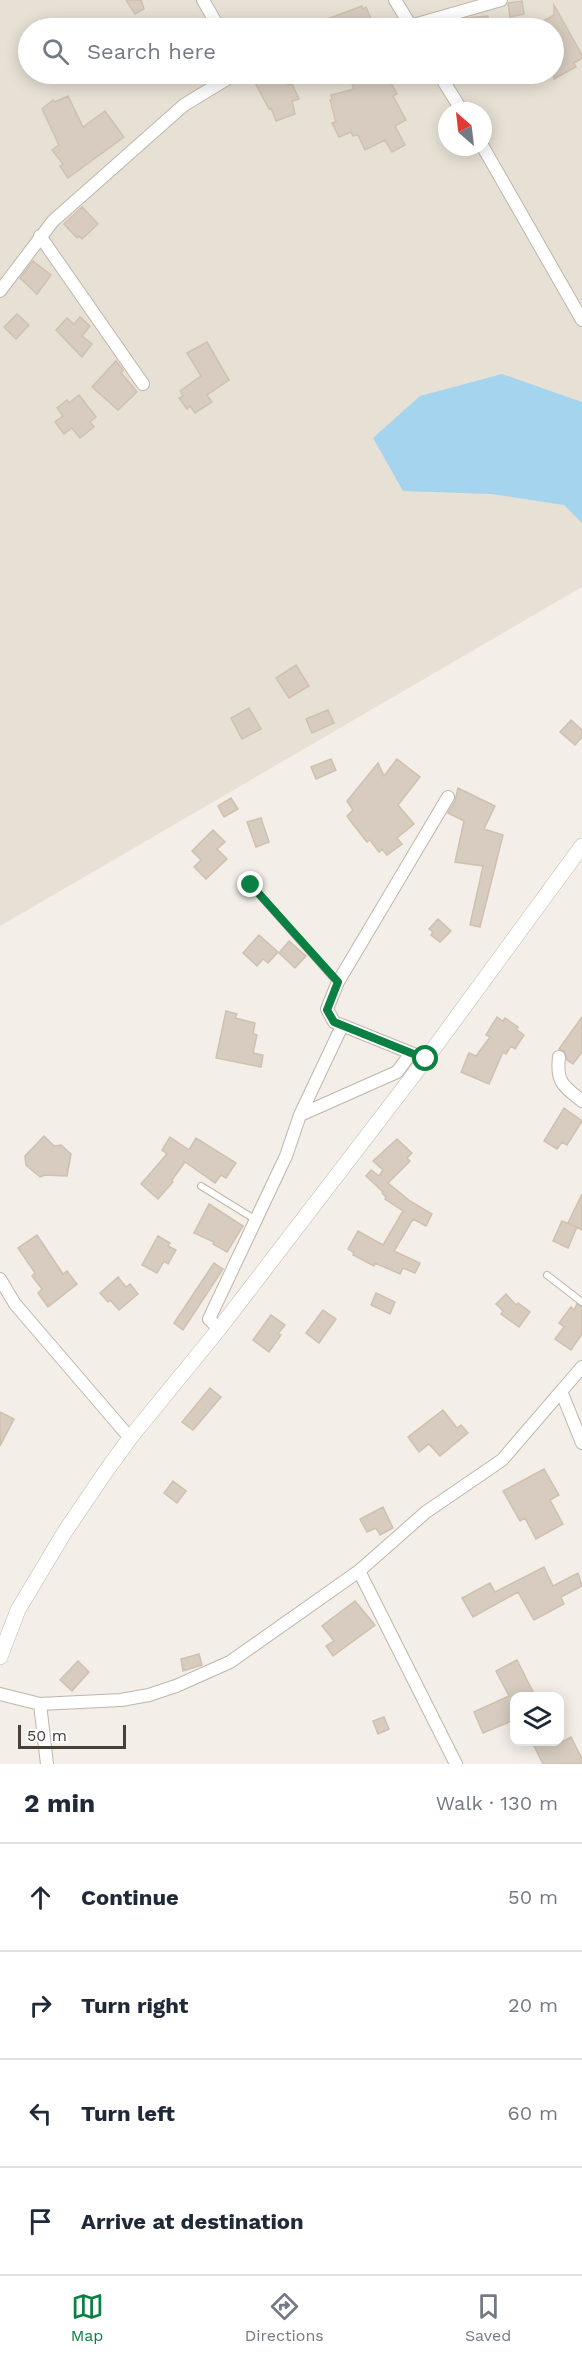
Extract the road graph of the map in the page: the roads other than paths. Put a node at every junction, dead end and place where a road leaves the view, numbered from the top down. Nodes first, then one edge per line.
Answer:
1 (203, 0) edge
2 (395, 0) edge
3 (501, 0) edge
4 (213, 18) edge
5 (403, 18) edge
6 (441, 18) edge
7 (219, 84) edge
8 (445, 84) edge
9 (456, 102) edge
10 (488, 156) edge
11 (40, 236) junction
12 (0, 291) edge
13 (582, 320) edge
14 (143, 384) dead end
15 (448, 797) dead end
16 (582, 846) edge
17 (251, 885) dead end
18 (338, 982) junction
19 (342, 1026) junction
20 (418, 1056) junction
21 (559, 1057) dead end
22 (582, 1101) edge
23 (300, 1115) junction
24 (201, 1186) dead end
25 (256, 1220) junction
26 (547, 1275) dead end
27 (0, 1279) edge
28 (582, 1302) edge
29 (219, 1329) junction
30 (582, 1367) edge
31 (561, 1391) junction
32 (130, 1438) junction
33 (582, 1443) edge
34 (359, 1571) junction
35 (0, 1657) edge
36 (0, 1694) edge
37 (40, 1704) junction
38 (47, 1764) edge
39 (456, 1764) edge

1 - 4 street
2 - 5 street
3 - 6 street
7 - 11 street
8 - 9 street
10 - 13 street
11 - 12 street
11 - 14 street
15 - 18 street
16 - 20 street
17 - 18 lane
18 - 19 street
19 - 20 street
19 - 23 street
20 - 23 street
20 - 29 street
21 - 22 street
23 - 25 street
24 - 25 lane
25 - 29 street
26 - 28 lane
27 - 32 street
29 - 32 street
30 - 31 street
31 - 33 street
31 - 34 street
32 - 35 street
34 - 37 street
34 - 39 street
36 - 37 street
37 - 38 street

